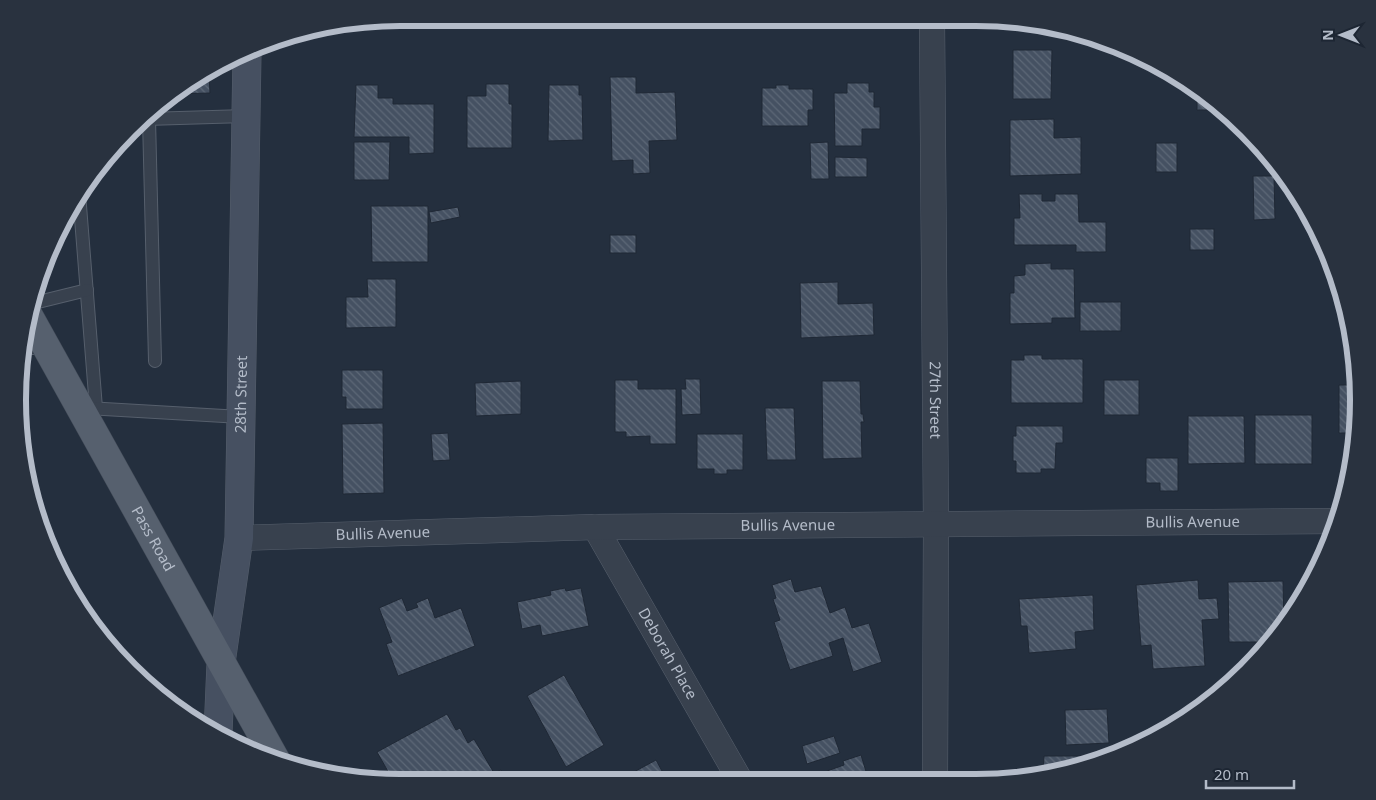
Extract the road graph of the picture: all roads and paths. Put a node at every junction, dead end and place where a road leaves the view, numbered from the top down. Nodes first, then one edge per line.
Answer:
1 (932, 26) edge
2 (247, 60) edge
3 (246, 116) junction
4 (154, 119) edge
5 (147, 125) edge
6 (80, 206) edge
7 (87, 290) junction
8 (39, 302) edge
9 (32, 330) edge
10 (37, 348) edge
11 (155, 361) dead end
12 (88, 408) junction
13 (240, 417) junction
14 (1330, 521) edge
15 (936, 523) junction
16 (596, 526) junction
17 (239, 538) junction
18 (221, 663) junction
19 (218, 727) edge
20 (270, 750) edge
21 (736, 774) edge
22 (936, 774) edge

1 - 15 street, 27th Street
2 - 3 street, 28th Street
3 - 4 lane
3 - 13 street, 28th Street
5 - 11 lane
6 - 7 lane
7 - 8 lane
7 - 12 lane
9 - 10 main road, Pass Road
10 - 12 main road, Pass Road
12 - 13 lane
12 - 18 main road, Pass Road
13 - 17 street, 28th Street
14 - 15 street, Bullis Avenue
15 - 16 street, Bullis Avenue
15 - 22 street, 27th Street
16 - 17 street, Bullis Avenue
16 - 21 street, Deborah Place
17 - 18 street, 28th Street
18 - 19 street, 28th Street
18 - 20 main road, Pass Road

